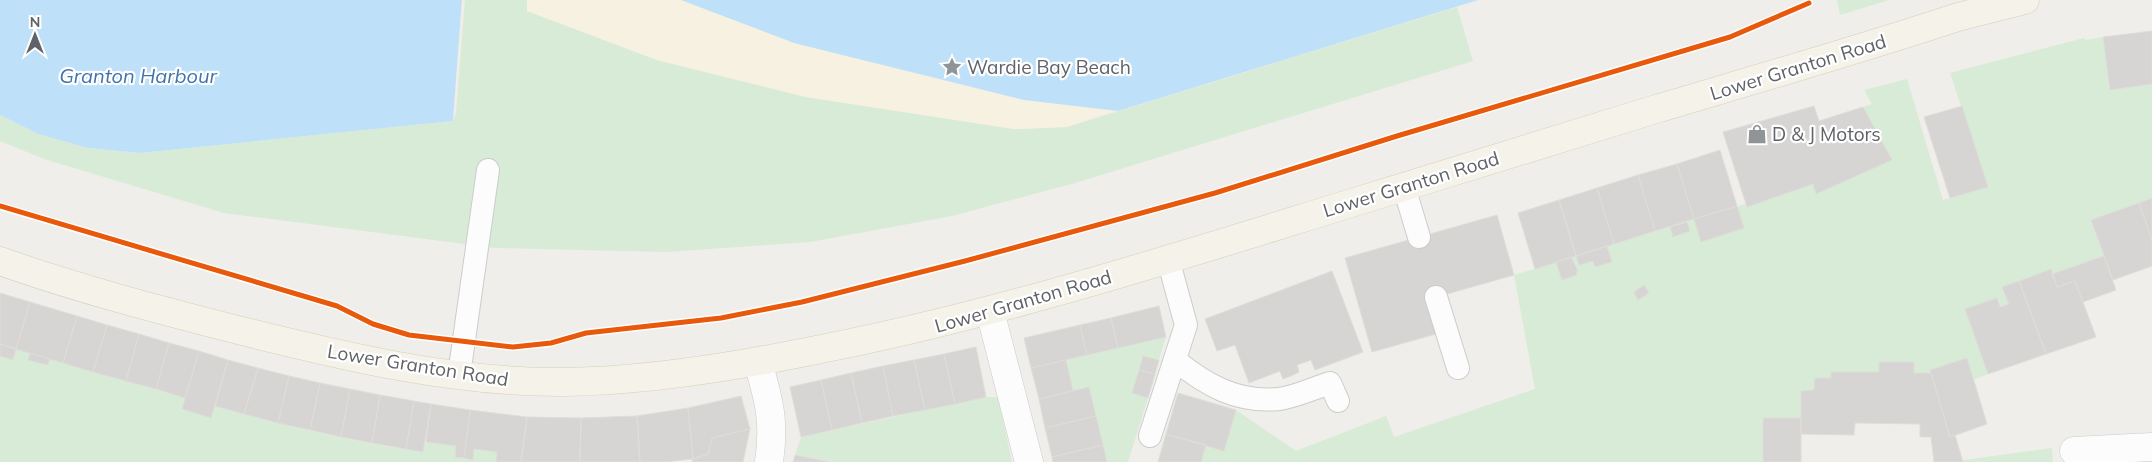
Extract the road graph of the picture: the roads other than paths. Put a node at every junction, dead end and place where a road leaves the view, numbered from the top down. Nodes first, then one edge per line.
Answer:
1 (2025, 0) edge
2 (488, 170) dead end
3 (1404, 187) junction
4 (1419, 238) dead end
5 (1168, 259) junction
6 (0, 260) edge
7 (1436, 297) dead end
8 (990, 311) junction
9 (1175, 360) junction
10 (758, 362) junction
11 (1458, 368) dead end
12 (459, 375) junction
13 (1338, 402) dead end
14 (1150, 436) dead end
15 (2152, 447) edge
16 (2074, 451) dead end
17 (769, 462) edge
18 (1029, 462) edge

1 - 3 main road, Lower Granton Road
2 - 12 lane
3 - 4 lane
3 - 5 main road, Lower Granton Road
5 - 8 main road, Lower Granton Road
5 - 9 lane
6 - 12 main road, Lower Granton Road
7 - 11 lane
8 - 10 main road, Lower Granton Road
8 - 18 street
9 - 13 lane
9 - 14 lane
10 - 12 main road, Lower Granton Road
10 - 17 street
15 - 16 street

